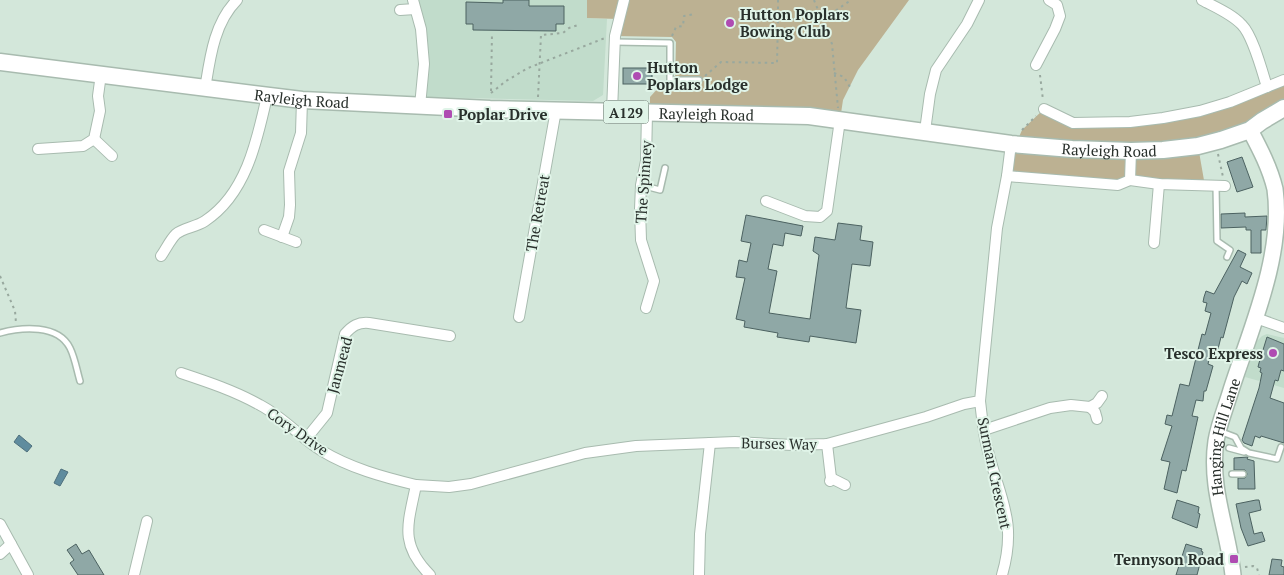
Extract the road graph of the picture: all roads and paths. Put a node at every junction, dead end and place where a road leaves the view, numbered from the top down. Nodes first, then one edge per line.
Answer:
1 (237, 0) edge
2 (624, 0) edge
3 (778, 0) edge
4 (814, 0) edge
5 (852, 0) edge
6 (979, 0) edge
7 (1049, 0) edge
8 (1202, 0) edge
9 (414, 4) edge
10 (400, 10) dead end
11 (694, 14) dead end
12 (778, 19) junction
13 (822, 20) junction
14 (578, 25) dead end
15 (492, 33) dead end
16 (615, 39) junction
17 (670, 43) junction
18 (0, 62) edge
19 (540, 63) junction
20 (1036, 65) dead end
21 (834, 73) junction
22 (101, 74) junction
23 (699, 80) joint
24 (1284, 80) edge
25 (850, 87) dead end
26 (1267, 87) junction
27 (205, 88) junction
28 (267, 96) junction
29 (302, 100) junction
30 (491, 101) junction
31 (420, 106) junction
32 (1284, 108) edge
33 (1044, 109) dead end
34 (537, 110) junction
35 (556, 110) junction
36 (612, 111) junction
37 (647, 112) junction
38 (840, 120) junction
39 (1250, 130) junction
40 (925, 131) junction
41 (94, 139) junction
42 (1215, 142) junction
43 (1011, 144) junction
44 (38, 149) dead end
45 (1131, 151) junction
46 (112, 156) dead end
47 (665, 168) dead end
48 (1007, 176) junction
49 (1130, 180) junction
50 (1159, 184) junction
51 (641, 185) junction
52 (1220, 186) junction
53 (766, 201) dead end
54 (264, 230) dead end
55 (282, 237) junction
56 (296, 242) dead end
57 (1154, 243) dead end
58 (161, 256) dead end
59 (1227, 257) dead end
60 (0, 276) edge
61 (646, 308) dead end
62 (519, 317) dead end
63 (1256, 318) junction
64 (1284, 328) edge
65 (16, 329) junction
66 (0, 334) edge
67 (450, 336) dead end
68 (181, 373) dead end
69 (80, 382) dead end
70 (1102, 396) dead end
71 (980, 401) junction
72 (1090, 407) junction
73 (1097, 419) dead end
74 (984, 430) junction
75 (1219, 430) junction
76 (306, 439) junction
77 (710, 442) junction
78 (827, 444) junction
79 (1281, 447) dead end
80 (1229, 448) dead end
81 (1249, 453) junction
82 (1232, 474) dead end
83 (1243, 474) dead end
84 (416, 485) junction
85 (844, 485) dead end
86 (147, 521) dead end
87 (0, 524) edge
88 (11, 544) junction
89 (0, 554) edge
90 (1232, 572) edge
91 (28, 575) edge
92 (134, 575) edge
93 (430, 575) edge
94 (699, 575) edge
95 (1002, 575) edge
96 (1259, 575) edge

1 - 27 street
2 - 16 street
3 - 12 path
4 - 13 path
5 - 13 path
6 - 40 street
7 - 20 street
8 - 26 street
9 - 10 street
9 - 31 street
11 - 17 path
12 - 13 path
12 - 23 path
13 - 21 path
14 - 19 path
15 - 30 path
16 - 17 lane
16 - 19 path
16 - 36 street
17 - 23 lane
18 - 22 main road, Rayleigh Road / A129
19 - 30 path
19 - 34 path
21 - 25 path
21 - 38 path
22 - 27 main road, Rayleigh Road / A129
22 - 41 street
24 - 26 street, Rayleigh Road
26 - 33 street, Rayleigh Road
27 - 28 main road, Rayleigh Road / A129
28 - 29 main road, Rayleigh Road / A129
28 - 58 street
29 - 31 main road, Rayleigh Road / A129
29 - 55 street
30 - 31 main road, Rayleigh Road / A129
30 - 34 main road, Rayleigh Road / A129
32 - 39 main road, Rayleigh Road / A129
34 - 35 main road, Rayleigh Road / A129
35 - 36 main road, Rayleigh Road / A129
35 - 62 street, The Retreat
36 - 37 main road, Rayleigh Road / A129
37 - 38 main road, Rayleigh Road / A129
37 - 51 street, The Spinney
38 - 40 main road, Rayleigh Road / A129
38 - 53 street
39 - 42 main road, Rayleigh Road / A129
39 - 63 street, Hanging Hill Lane
40 - 43 main road, Rayleigh Road / A129
41 - 44 street
41 - 46 street
42 - 45 main road, Rayleigh Road / A129
42 - 52 path
43 - 45 main road, Rayleigh Road / A129
43 - 48 street
45 - 49 street
47 - 51 lane
48 - 49 street
48 - 71 street
49 - 50 street
50 - 52 street
50 - 57 street
51 - 61 street, The Spinney
52 - 59 lane
54 - 55 street
55 - 56 street
60 - 65 path
63 - 64 street
63 - 75 street, Hanging Hill Lane
65 - 66 lane
65 - 69 lane
67 - 76 street, Janmead
68 - 76 street, Cory Drive
70 - 72 street
71 - 74 street, Surman Crescent
71 - 78 street, Burses Way
72 - 73 street
72 - 74 street
74 - 95 street, Surman Crescent
75 - 81 lane
75 - 90 street, Hanging Hill Lane
76 - 84 street, Cory Drive
77 - 78 street, Burses Way
77 - 84 street, Burses Way
77 - 94 street
78 - 85 street
79 - 81 lane
80 - 81 lane
82 - 83 lane
84 - 93 street
86 - 92 street
87 - 88 street
88 - 89 street
88 - 91 street
90 - 96 path

